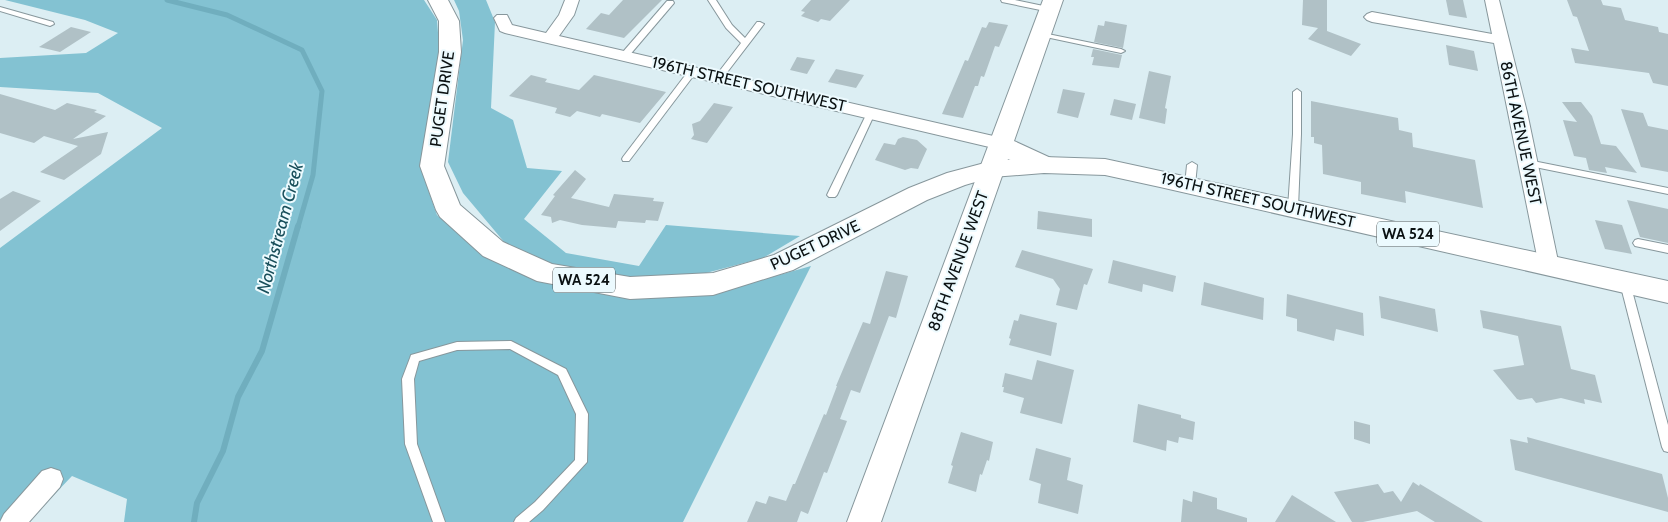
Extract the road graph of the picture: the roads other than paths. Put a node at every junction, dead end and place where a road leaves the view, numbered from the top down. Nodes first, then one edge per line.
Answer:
1 (438, 0) edge
2 (572, 0) edge
3 (712, 0) edge
4 (1005, 0) edge
5 (1492, 0) edge
6 (670, 3) dead end
7 (1052, 5) edge
8 (0, 9) edge
9 (1372, 17) dead end
10 (502, 18) dead end
11 (50, 24) dead end
12 (760, 24) dead end
13 (1041, 34) junction
14 (550, 38) junction
15 (1501, 40) junction
16 (746, 42) junction
17 (1120, 51) dead end
18 (625, 55) junction
19 (693, 71) junction
20 (718, 77) junction
21 (1297, 92) dead end
22 (871, 113) junction
23 (997, 157) junction
24 (626, 159) dead end
25 (1528, 163) junction
26 (1668, 191) edge
27 (832, 195) dead end
28 (1293, 208) junction
29 (1638, 243) dead end
30 (1668, 249) edge
31 (1549, 266) junction
32 (1625, 282) junction
33 (1668, 292) edge
34 (1668, 447) edge
35 (51, 479) dead end
36 (13, 522) edge
37 (439, 522) edge
38 (520, 522) edge
39 (864, 522) edge

1 - 23 main road, PUGET DRIVE / WA 524
2 - 14 street
3 - 16 lane
4 - 7 lane
5 - 15 street, 86TH AVENUE WEST
6 - 18 lane
7 - 13 main road, 88TH AVENUE WEST
8 - 11 lane
9 - 15 street
10 - 14 street, 196TH STREET SOUTHWEST
12 - 16 lane
13 - 17 lane
13 - 23 main road, 88TH AVENUE WEST
14 - 18 street, 196TH STREET SOUTHWEST
15 - 25 street, 86TH AVENUE WEST
16 - 20 lane
18 - 19 street, 196TH STREET SOUTHWEST
19 - 20 street, 196TH STREET SOUTHWEST
19 - 24 lane
20 - 22 street, 196TH STREET SOUTHWEST
21 - 28 lane
22 - 23 street, 196TH STREET SOUTHWEST
22 - 27 lane
23 - 28 main road, 196TH STREET SOUTHWEST / WA 524
23 - 39 main road, 88TH AVENUE WEST
25 - 26 lane
25 - 31 street, 86TH AVENUE WEST
28 - 31 main road, 196TH STREET SOUTHWEST / WA 524
29 - 30 lane
31 - 32 main road, 196TH STREET SOUTHWEST / WA 524
32 - 33 main road, 196TH STREET SOUTHWEST / WA 524
32 - 34 lane
35 - 36 street
37 - 38 lane

